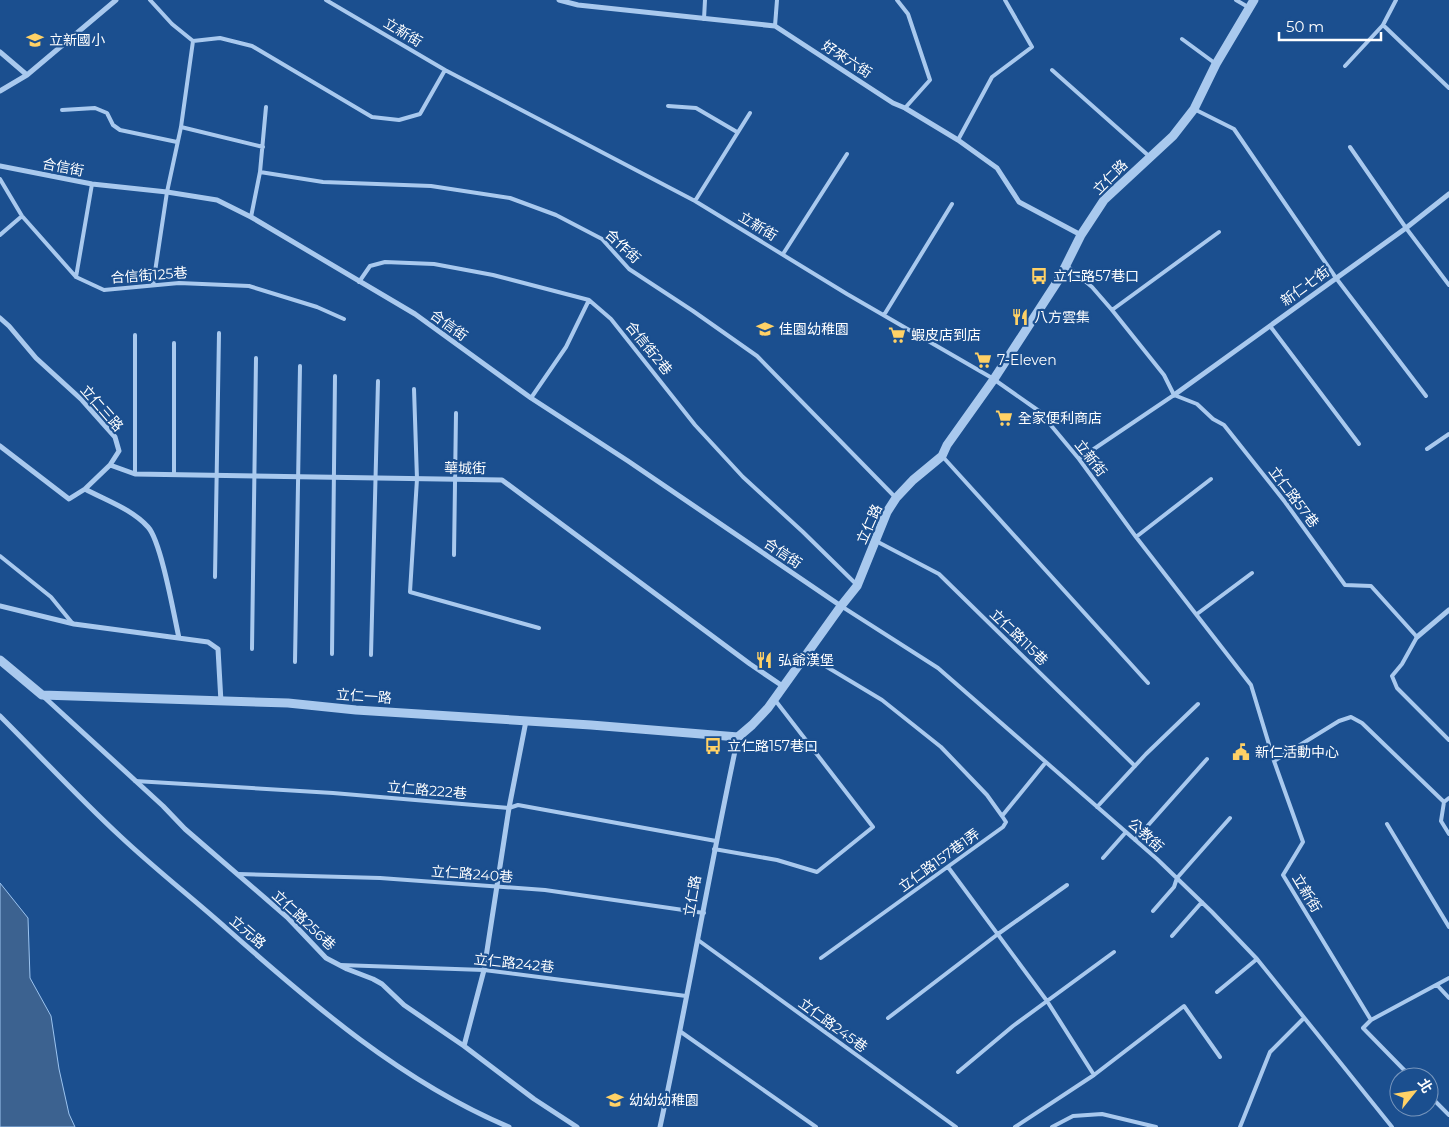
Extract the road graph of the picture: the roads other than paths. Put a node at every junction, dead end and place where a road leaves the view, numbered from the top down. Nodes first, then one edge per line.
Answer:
1 (116, 0) edge
2 (150, 0) edge
3 (326, 0) edge
4 (559, 0) edge
5 (705, 0) edge
6 (777, 0) edge
7 (897, 0) edge
8 (1005, 0) edge
9 (1236, 0) edge
10 (1396, 0) edge
11 (1252, 4) edge
12 (704, 19) junction
13 (1383, 25) junction
14 (775, 26) junction
15 (1182, 40) dead end
16 (193, 41) junction
17 (0, 52) edge
18 (1216, 64) junction
19 (1346, 66) dead end
20 (445, 70) junction
21 (1052, 70) dead end
22 (27, 75) junction
23 (1449, 88) edge
24 (0, 91) edge
25 (266, 106) dead end
26 (668, 106) dead end
27 (905, 108) junction
28 (1194, 109) junction
29 (62, 110) dead end
30 (750, 113) dead end
31 (181, 127) junction
32 (737, 132) junction
33 (958, 140) junction
34 (177, 142) junction
35 (263, 147) junction
36 (1350, 147) dead end
37 (847, 154) dead end
38 (1150, 157) junction
39 (0, 166) edge
40 (260, 172) junction
41 (0, 180) edge
42 (92, 184) junction
43 (167, 192) junction
44 (1449, 194) edge
45 (695, 201) junction
46 (952, 204) dead end
47 (22, 216) junction
48 (251, 217) junction
49 (1406, 228) junction
50 (1219, 232) dead end
51 (0, 235) edge
52 (1081, 236) junction
53 (783, 254) junction
54 (1066, 265) junction
55 (76, 277) junction
56 (1336, 278) junction
57 (358, 282) junction
58 (153, 285) junction
59 (1449, 285) edge
60 (589, 300) junction
61 (1112, 310) junction
62 (884, 315) junction
63 (0, 318) edge
64 (344, 319) dead end
65 (1270, 326) junction
66 (219, 333) dead end
67 (135, 335) dead end
68 (174, 343) dead end
69 (256, 358) dead end
70 (300, 366) dead end
71 (336, 376) dead end
72 (994, 380) junction
73 (378, 381) dead end
74 (414, 389) dead end
75 (1174, 395) junction
76 (1426, 396) dead end
77 (531, 398) junction
78 (456, 413) dead end
79 (1449, 434) edge
80 (1359, 444) dead end
81 (0, 446) edge
82 (1427, 449) dead end
83 (942, 456) junction
84 (1078, 459) junction
85 (110, 465) junction
86 (135, 474) junction
87 (174, 475) junction
88 (216, 476) junction
89 (254, 476) junction
90 (298, 477) junction
91 (334, 478) junction
92 (376, 478) junction
93 (417, 479) junction
94 (1211, 479) dead end
95 (455, 480) junction
96 (85, 490) junction
97 (896, 498) junction
98 (1136, 537) junction
99 (876, 541) junction
100 (454, 555) dead end
101 (0, 556) edge
102 (1252, 573) dead end
103 (214, 577) dead end
104 (857, 586) junction
105 (0, 606) edge
106 (841, 606) junction
107 (1449, 610) edge
108 (1197, 614) junction
109 (74, 624) junction
110 (539, 628) dead end
111 (1417, 637) junction
112 (179, 638) junction
113 (252, 649) dead end
114 (332, 654) dead end
115 (371, 655) dead end
116 (807, 655) junction
117 (0, 660) edge
118 (296, 662) dead end
119 (1148, 683) dead end
120 (784, 687) junction
121 (42, 696) junction
122 (775, 700) junction
123 (221, 702) junction
124 (1198, 704) dead end
125 (0, 716) edge
126 (526, 721) junction
127 (738, 737) junction
128 (1449, 740) edge
129 (1207, 759) dead end
130 (1274, 761) junction
131 (1046, 762) junction
132 (1135, 766) junction
133 (134, 780) junction
134 (1449, 798) edge
135 (1444, 802) junction
136 (1097, 807) junction
137 (509, 808) junction
138 (1002, 816) junction
139 (1230, 818) dead end
140 (1387, 824) dead end
141 (1126, 832) junction
142 (1449, 834) edge
143 (1135, 840) junction
144 (716, 841) junction
145 (714, 849) junction
146 (1103, 858) dead end
147 (948, 867) junction
148 (236, 874) junction
149 (1176, 878) junction
150 (1067, 885) dead end
151 (496, 887) junction
152 (1202, 902) junction
153 (1154, 911) dead end
154 (704, 913) junction
155 (1449, 927) edge
156 (998, 934) junction
157 (1172, 936) dead end
158 (698, 940) junction
159 (1114, 952) dead end
160 (821, 958) dead end
161 (1257, 959) junction
162 (339, 965) junction
163 (484, 970) junction
164 (1449, 978) edge
165 (1437, 985) junction
166 (1217, 992) dead end
167 (686, 996) junction
168 (1449, 998) edge
169 (1047, 1001) junction
170 (888, 1018) dead end
171 (1304, 1018) junction
172 (1372, 1020) junction
173 (681, 1032) junction
174 (464, 1046) junction
175 (1220, 1057) dead end
176 (1401, 1067) edge
177 (958, 1072) dead end
178 (1094, 1075) junction
179 (1439, 1106) edge
180 (1449, 1116) edge
181 (510, 1127) edge
182 (577, 1127) edge
183 (660, 1127) edge
184 (816, 1127) edge
185 (956, 1127) edge
186 (1015, 1127) edge
187 (1052, 1127) edge
188 (1156, 1127) edge
189 (1240, 1127) edge
190 (1392, 1127) edge

1 - 22 street
2 - 16 lane
3 - 20 lane, 立新街
4 - 12 street, 好來六街
5 - 12 lane
6 - 14 lane
7 - 27 lane
8 - 33 lane
9 - 11 lane
10 - 13 lane
11 - 18 street, 立仁路
12 - 14 street, 好來六街
13 - 19 lane
13 - 23 lane
14 - 27 street, 好來六街
15 - 18 lane
16 - 20 lane
16 - 31 lane
17 - 22 street
18 - 28 street, 立仁路
20 - 45 lane, 立新街
21 - 38 lane
22 - 24 street
25 - 35 lane
26 - 32 lane
27 - 33 street, 好來六街
28 - 38 street, 立仁路
28 - 56 lane
29 - 34 lane
30 - 32 lane
31 - 34 lane
31 - 35 lane
32 - 45 lane
33 - 52 street, 好來六街
34 - 43 lane
35 - 40 lane
36 - 49 lane
37 - 53 lane
38 - 52 street, 立仁路
39 - 42 street, 合信街
40 - 48 lane
40 - 97 lane, 合作街
41 - 47 lane, 合信街125巷
42 - 43 street, 合信街
42 - 55 lane
43 - 48 street, 合信街
43 - 58 lane
44 - 49 street, 新仁七街
45 - 53 lane, 立新街
46 - 62 lane
47 - 51 lane
47 - 55 lane, 合信街125巷
48 - 57 street, 合信街
49 - 56 street, 新仁七街
49 - 59 lane
50 - 61 lane
52 - 54 street, 立仁路
53 - 62 lane, 立新街
54 - 61 lane
54 - 72 street, 立仁路
55 - 58 lane, 合信街125巷
56 - 65 street, 新仁七街
56 - 76 lane
57 - 60 lane, 合信街2巷
57 - 77 street, 合信街
58 - 64 lane, 合信街125巷
60 - 77 lane
60 - 104 lane, 合信街2巷
61 - 75 lane
62 - 72 lane, 立新街
63 - 85 street, 立仁三路
65 - 75 street, 新仁七街
65 - 80 lane
66 - 88 lane
67 - 86 lane
68 - 87 lane
69 - 89 lane
70 - 90 lane
71 - 91 lane
72 - 83 street, 立仁路
72 - 84 lane, 立新街
73 - 92 lane
74 - 93 lane
75 - 84 lane
75 - 111 lane, 立仁路57巷
77 - 106 street, 合信街
78 - 95 lane
79 - 82 lane
81 - 96 street
83 - 97 street, 立仁路
83 - 119 lane
84 - 98 lane, 立新街
85 - 86 street, 華城街
85 - 96 street, 立仁三路
86 - 87 street, 華城街
87 - 88 street, 華城街
88 - 89 street, 華城街
88 - 103 lane
89 - 90 street, 華城街
89 - 113 lane
90 - 91 street, 華城街
90 - 118 lane
91 - 92 street, 華城街
91 - 114 lane
92 - 93 street, 華城街
92 - 115 lane
93 - 95 street, 華城街
93 - 110 lane
94 - 98 lane
95 - 100 lane
95 - 120 street, 華城街
96 - 112 street
97 - 99 street, 立仁路
98 - 108 lane, 立新街
99 - 104 street, 立仁路
99 - 132 lane, 立仁路115巷
101 - 109 lane
102 - 108 lane
104 - 106 street, 立仁路
105 - 109 street
106 - 116 street, 立仁路
106 - 131 lane, 公教街
107 - 111 street
108 - 130 lane, 立新街
109 - 112 street
111 - 128 lane
112 - 123 street
116 - 120 street, 立仁路
116 - 138 lane
117 - 121 street
120 - 122 street, 立仁路
121 - 123 street, 立仁一路
121 - 133 street, 立仁路256巷
122 - 127 street, 立仁路
122 - 145 lane
123 - 126 street, 立仁一路
124 - 132 lane
125 - 181 street, 立元路
126 - 127 street, 立仁一路
126 - 137 street
127 - 144 street, 立仁路
129 - 143 lane
130 - 135 lane
130 - 172 lane, 立新街
131 - 136 lane, 公教街
131 - 138 lane, 立仁路157巷1弄
132 - 136 lane
133 - 137 lane, 立仁路222巷
133 - 148 street, 立仁路256巷
134 - 135 lane
135 - 142 lane
136 - 141 lane, 公教街
137 - 144 lane, 立仁路222巷
137 - 151 street
138 - 147 lane, 立仁路157巷1弄
139 - 149 lane
140 - 155 lane
141 - 143 lane, 公教街
141 - 146 lane
143 - 149 lane, 公教街
144 - 145 street, 立仁路
145 - 154 street, 立仁路
147 - 156 lane
147 - 160 lane, 立仁路157巷1弄
148 - 151 lane, 立仁路240巷
148 - 162 street, 立仁路256巷
149 - 152 lane, 公教街
149 - 153 lane
150 - 156 lane
151 - 154 lane, 立仁路240巷
151 - 163 street
152 - 157 lane
152 - 161 lane, 公教街
154 - 158 street, 立仁路
156 - 169 lane
156 - 170 lane
158 - 167 street, 立仁路
158 - 185 lane, 立仁路245巷
159 - 169 lane
161 - 166 lane
161 - 171 lane, 公教街
162 - 163 lane, 立仁路242巷
162 - 174 street, 立仁路256巷
163 - 167 lane, 立仁路242巷
163 - 174 street
164 - 165 lane
165 - 168 lane
165 - 172 lane
167 - 173 street, 立仁路
169 - 177 lane
169 - 178 lane
171 - 189 lane
171 - 190 lane, 公教街
172 - 176 lane
173 - 183 street, 立仁路
173 - 184 lane
174 - 182 street, 立仁路256巷
175 - 178 lane
178 - 186 lane
179 - 180 lane
187 - 188 lane

